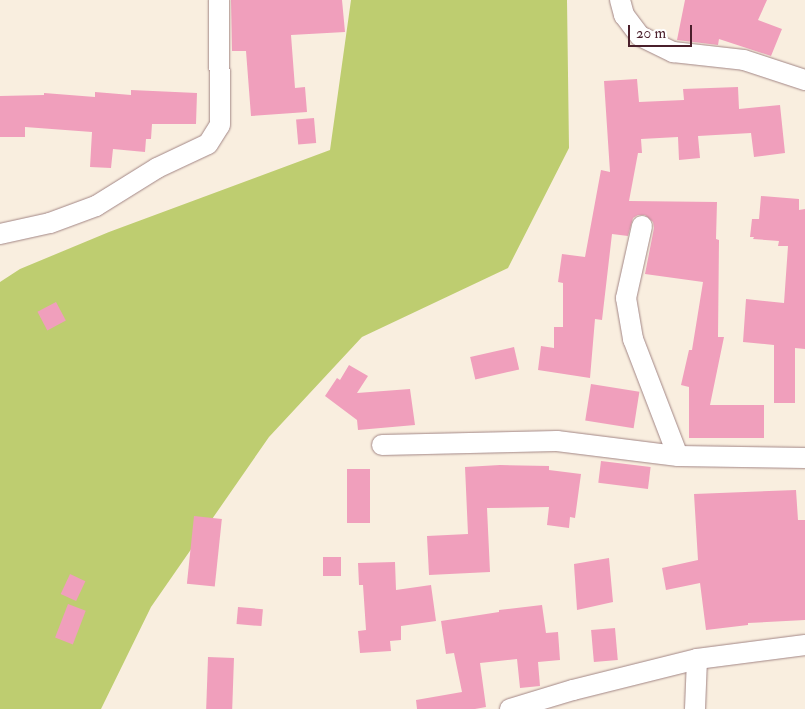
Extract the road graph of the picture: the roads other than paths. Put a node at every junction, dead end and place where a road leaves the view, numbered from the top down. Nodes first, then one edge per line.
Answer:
1 (218, 0) edge
2 (620, 0) edge
3 (805, 80) edge
4 (642, 226) dead end
5 (0, 234) edge
6 (382, 445) dead end
7 (678, 456) junction
8 (805, 458) edge
9 (805, 645) edge
10 (697, 659) junction
11 (510, 709) edge
12 (696, 709) edge

1 - 5 street
2 - 3 street
4 - 7 street
6 - 7 street
7 - 8 street
9 - 10 street
10 - 11 street
10 - 12 street

